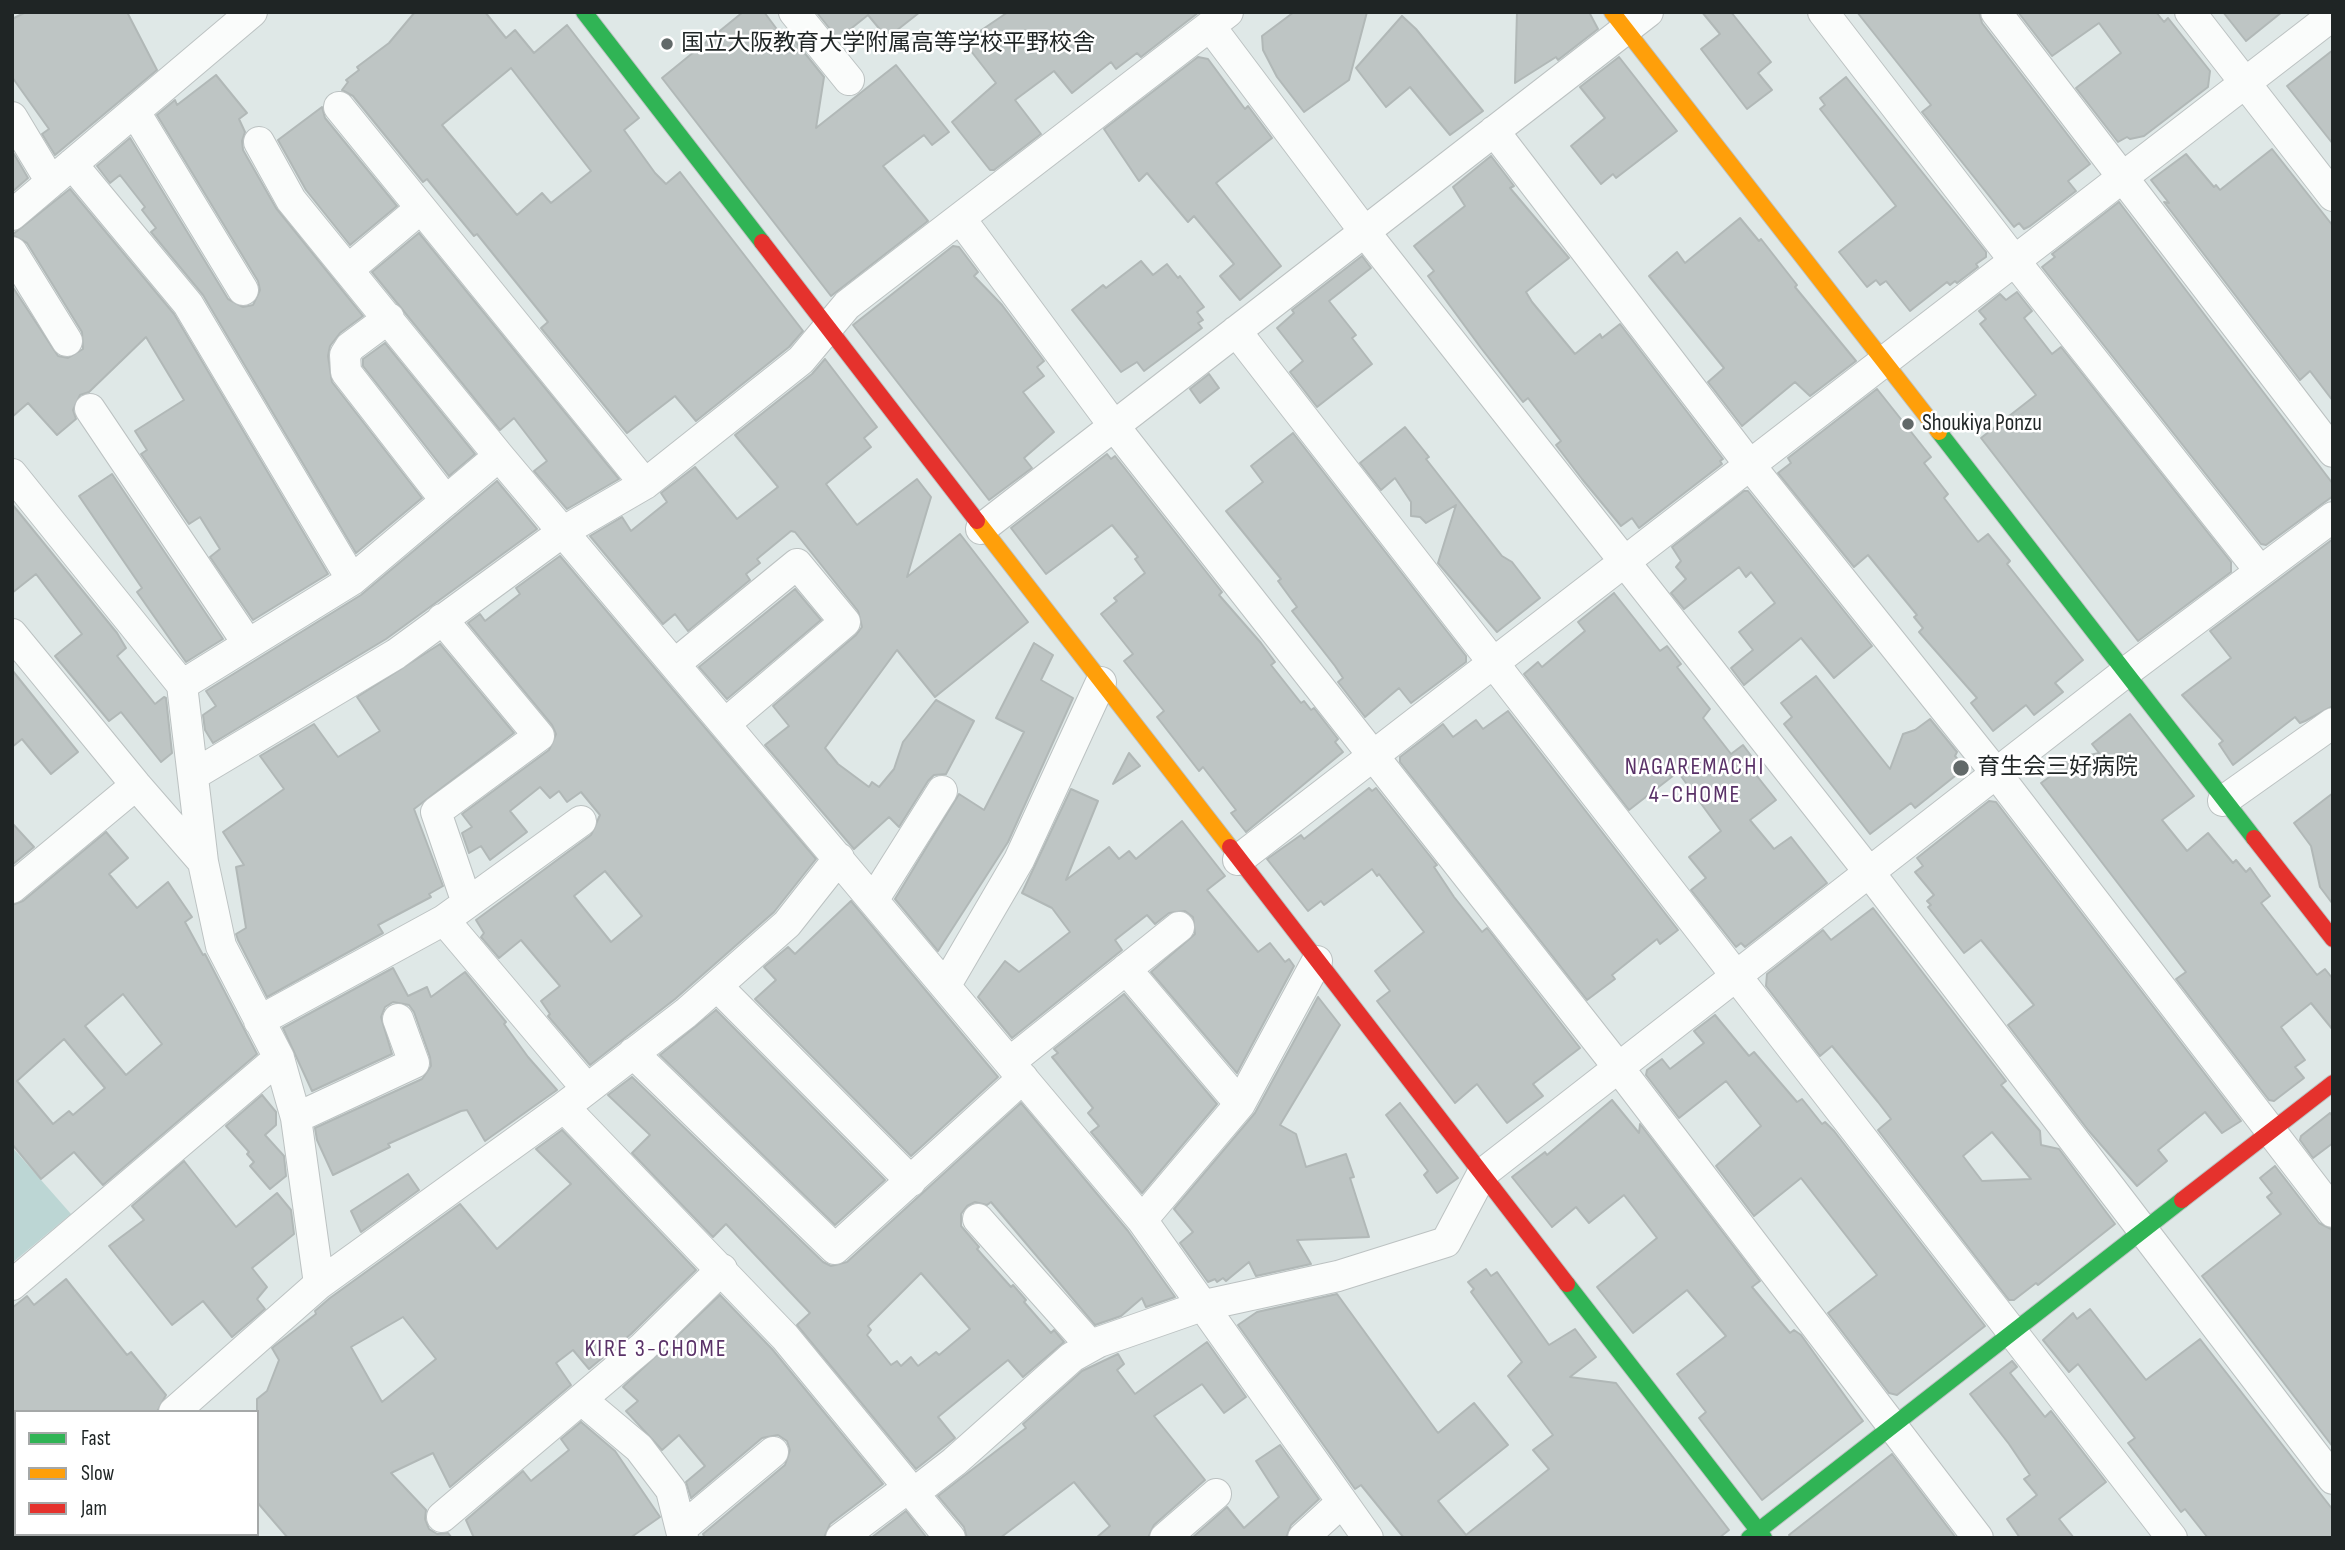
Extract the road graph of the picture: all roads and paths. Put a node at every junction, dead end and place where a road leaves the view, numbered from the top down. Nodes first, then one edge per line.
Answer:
1 (252, 12) edge
2 (584, 12) edge
3 (794, 12) edge
4 (1823, 12) edge
5 (1996, 12) edge
6 (2190, 12) edge
7 (2333, 15) edge
8 (1629, 18) edge
9 (1219, 19) edge
10 (849, 80) dead end
11 (2246, 82) junction
12 (339, 107) dead end
13 (135, 112) junction
14 (12, 117) edge
15 (1494, 131) junction
16 (259, 142) dead end
17 (61, 173) junction
18 (2123, 177) junction
19 (2333, 196) edge
20 (420, 209) junction
21 (12, 215) edge
22 (960, 218) junction
23 (1364, 231) junction
24 (12, 252) edge
25 (2014, 260) junction
26 (349, 269) junction
27 (243, 290) dead end
28 (389, 318) junction
29 (829, 328) junction
30 (1236, 331) junction
31 (67, 341) dead end
32 (1884, 360) junction
33 (90, 409) dead end
34 (1114, 426) junction
35 (2333, 452) edge
36 (499, 456) junction
37 (1749, 464) junction
38 (12, 474) edge
39 (645, 484) junction
40 (446, 501) junction
41 (2333, 517) edge
42 (981, 528) junction
43 (564, 530) junction
44 (1624, 561) junction
45 (2260, 571) junction
46 (352, 580) junction
47 (442, 620) junction
48 (12, 634) edge
49 (248, 644) junction
50 (676, 663) junction
51 (1491, 664) junction
52 (2126, 671) junction
53 (1101, 682) junction
54 (182, 685) junction
55 (726, 723) junction
56 (2333, 723) edge
57 (1371, 757) junction
58 (1996, 773) junction
59 (195, 774) junction
60 (136, 785) junction
61 (942, 791) dead end
62 (2223, 801) junction
63 (581, 821) dead end
64 (839, 858) junction
65 (1238, 860) junction
66 (203, 862) junction
67 (1869, 872) junction
68 (12, 888) edge
69 (874, 900) junction
70 (456, 911) junction
71 (1179, 927) dead end
72 (2333, 939) edge
73 (1317, 961) junction
74 (1126, 969) junction
75 (1737, 974) junction
76 (946, 985) junction
77 (717, 986) junction
78 (398, 1019) dead end
79 (259, 1021) junction
80 (633, 1054) junction
81 (279, 1058) junction
82 (1618, 1068) junction
83 (1017, 1070) junction
84 (2333, 1083) edge
85 (587, 1088) junction
86 (1240, 1104) junction
87 (564, 1107) junction
88 (296, 1118) junction
89 (2271, 1131) junction
90 (1482, 1174) junction
91 (911, 1181) junction
92 (2333, 1212) edge
93 (978, 1219) dead end
94 (1142, 1220) junction
95 (2144, 1230) junction
96 (722, 1269) junction
97 (318, 1284) junction
98 (12, 1285) edge
99 (1205, 1305) junction
100 (2014, 1332) junction
101 (1091, 1346) junction
102 (582, 1400) junction
103 (176, 1410) edge
104 (1892, 1427) junction
105 (772, 1452) dead end
106 (2333, 1479) edge
107 (912, 1490) junction
108 (1216, 1494) dead end
109 (1342, 1502) junction
110 (442, 1517) dead end
111 (682, 1533) edge
112 (1757, 1535) edge
113 (841, 1538) edge
114 (950, 1538) edge
115 (1165, 1538) edge
116 (1303, 1538) edge
117 (1368, 1538) edge
118 (1978, 1538) edge
119 (2172, 1538) edge

1 - 13 street
2 - 29 street
3 - 10 street
4 - 25 street
5 - 18 street
6 - 11 street
7 - 11 street
8 - 15 street
8 - 32 street
9 - 22 street
9 - 23 street
11 - 18 street
11 - 19 street
12 - 20 street
13 - 17 street
13 - 27 street
14 - 17 street
15 - 23 street
15 - 37 street
16 - 26 street
17 - 21 street
17 - 46 street
18 - 25 street
18 - 35 street
20 - 26 street
20 - 39 street
22 - 29 street
22 - 34 street
23 - 30 street
23 - 44 street
24 - 31 street
25 - 32 street
25 - 45 street
26 - 28 street
28 - 36 street
28 - 40 street
29 - 39 street
29 - 42 street
30 - 34 street
30 - 51 street
32 - 37 street
32 - 52 street
33 - 49 street
34 - 42 street
34 - 57 street
36 - 40 street
36 - 43 street
37 - 44 street
37 - 58 street
38 - 54 street
39 - 43 street
40 - 46 street
41 - 45 street
42 - 53 street
43 - 47 street
43 - 50 street
44 - 51 street
44 - 67 street
45 - 52 street
46 - 49 street
47 - 59 street
47 - 70 street
48 - 60 street
49 - 54 street
50 - 55 street
50 - 55 street
51 - 57 street
51 - 75 street
52 - 58 street
52 - 62 street
53 - 65 street
53 - 76 street
54 - 59 street
55 - 64 street
56 - 62 street
57 - 65 street
57 - 82 street
58 - 67 street
58 - 89 street
59 - 66 street
60 - 66 street
60 - 68 street
61 - 69 street
62 - 72 street
63 - 70 street
64 - 69 street
64 - 77 street
65 - 73 street
66 - 79 street
67 - 75 street
67 - 95 street
69 - 76 street
70 - 79 street
70 - 85 street
71 - 74 street
73 - 86 street
73 - 90 street
74 - 83 street
74 - 86 street
75 - 82 street
75 - 100 street
76 - 83 street
77 - 80 street
77 - 91 street
78 - 88 street
79 - 81 street
80 - 85 street
80 - 91 street
81 - 88 street
81 - 98 street
82 - 90 street
82 - 104 street
83 - 91 street
83 - 94 street
84 - 89 street
85 - 87 street
86 - 94 street
87 - 96 street
87 - 97 street
88 - 97 street
89 - 92 street
89 - 95 street
90 - 99 street
90 - 112 street
93 - 101 street
94 - 99 street
95 - 100 street
95 - 106 street
96 - 102 street
96 - 107 street
97 - 103 street
99 - 101 street
99 - 109 street
100 - 104 street
100 - 119 street
101 - 107 street
102 - 110 street
102 - 111 street
104 - 112 street
104 - 118 street
105 - 111 street
107 - 113 street
107 - 114 street
108 - 115 street
109 - 116 street
109 - 117 street

